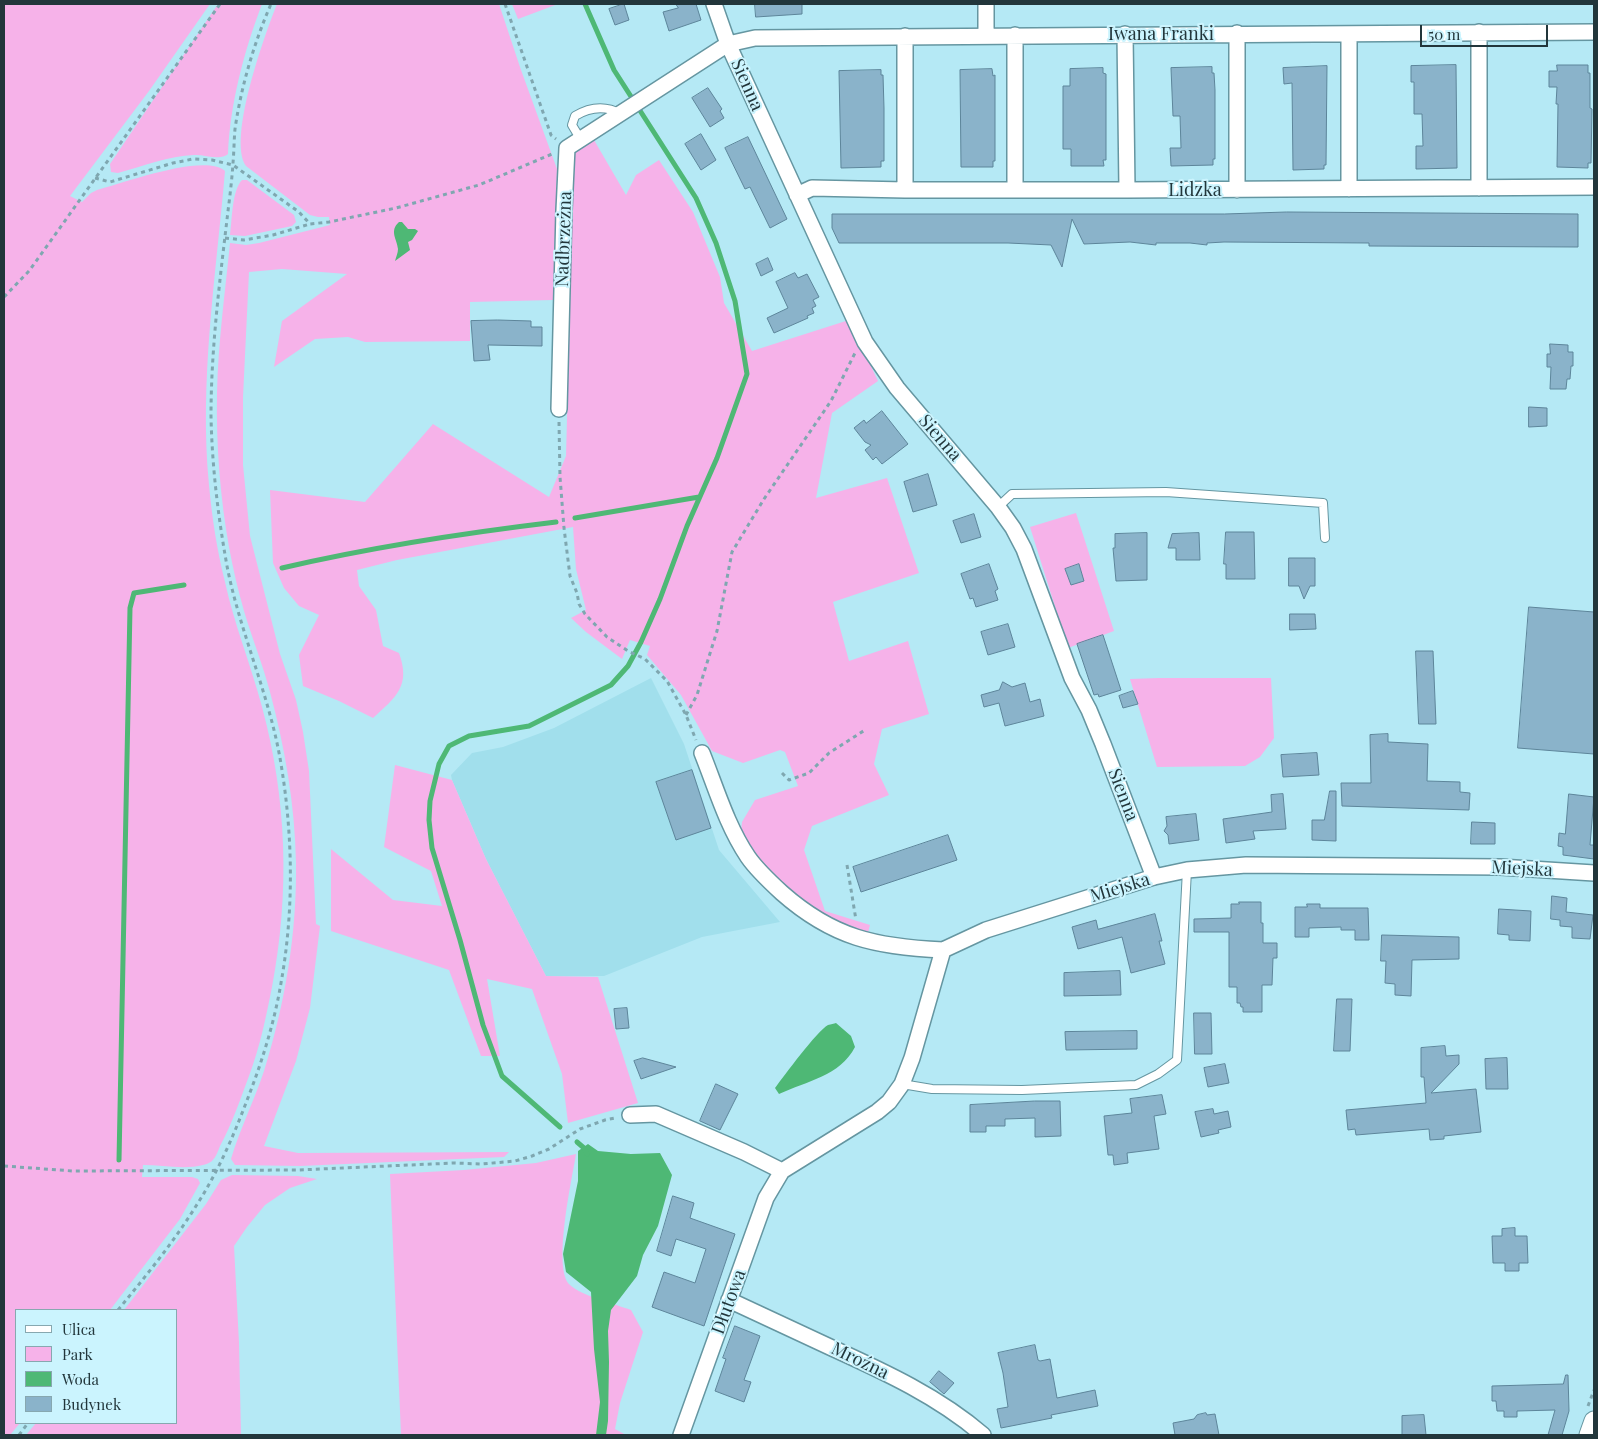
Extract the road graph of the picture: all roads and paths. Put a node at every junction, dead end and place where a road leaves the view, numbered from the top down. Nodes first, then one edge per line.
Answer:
1 (220, 4) edge
2 (271, 4) edge
3 (505, 4) edge
4 (714, 4) edge
5 (986, 4) edge
6 (1479, 32) junction
7 (1594, 32) edge
8 (1237, 33) junction
9 (1125, 34) junction
10 (1348, 34) junction
11 (1015, 35) junction
12 (904, 36) junction
13 (986, 36) junction
14 (728, 44) junction
15 (625, 112) junction
16 (581, 140) junction
17 (568, 148) junction
18 (233, 165) junction
19 (96, 178) junction
20 (1594, 187) edge
21 (1479, 188) junction
22 (1349, 189) junction
23 (905, 190) junction
24 (1015, 190) junction
25 (1127, 190) junction
26 (1237, 190) junction
27 (797, 195) junction
28 (310, 224) junction
29 (225, 238) junction
30 (4, 297) edge
31 (865, 342) junction
32 (559, 409) joint
33 (998, 507) junction
34 (1325, 538) dead end
35 (686, 715) junction
36 (865, 730) dead end
37 (702, 753) joint
38 (782, 772) dead end
39 (847, 865) dead end
40 (1187, 870) junction
41 (1594, 873) edge
42 (1154, 877) junction
43 (858, 938) junction
44 (942, 950) junction
45 (902, 1084) junction
46 (630, 1115) joint
47 (4, 1166) edge
48 (217, 1170) junction
49 (782, 1171) junction
50 (729, 1300) junction
51 (119, 1309) edge
52 (1594, 1421) edge
53 (27, 1424) edge
54 (18, 1435) edge
55 (681, 1435) edge
56 (983, 1435) edge
57 (1589, 1435) edge

1 - 19 path
2 - 18 path
3 - 17 path
4 - 14 street, Sienna
5 - 13 street
6 - 7 street, Iwana Franki
6 - 10 street, Iwana Franki
6 - 21 street
8 - 9 street, Iwana Franki
8 - 10 street, Iwana Franki
8 - 26 street
9 - 11 street, Iwana Franki
9 - 25 street
10 - 22 street
11 - 13 street, Iwana Franki
11 - 24 street
12 - 13 street, Iwana Franki
12 - 14 street, Iwana Franki
12 - 23 street
14 - 15 street
14 - 27 street, Sienna
15 - 16 street
15 - 16 lane
16 - 17 street
17 - 28 path
17 - 32 street, Nadbrzeżna
18 - 19 path
18 - 28 path
18 - 29 path
19 - 30 path
20 - 21 street, Lidzka
21 - 22 street, Lidzka
22 - 26 street, Lidzka
23 - 24 street, Lidzka
23 - 27 street, Lidzka
24 - 25 street, Lidzka
25 - 26 street, Lidzka
27 - 31 street, Sienna
28 - 29 path
29 - 48 path
31 - 33 street, Sienna
31 - 35 path
32 - 35 path
33 - 34 lane
33 - 42 street, Sienna
35 - 37 path
36 - 38 path
37 - 43 street
39 - 43 path
40 - 41 street, Miejska
40 - 42 street, Miejska
40 - 45 lane
42 - 44 street, Miejska
43 - 44 street
44 - 45 street
45 - 49 street
46 - 48 path
46 - 49 street
47 - 48 path
48 - 51 path
49 - 50 street, Dłutowa
50 - 55 street, Dłutowa
50 - 56 street, Mroźna
52 - 57 street
53 - 54 path

